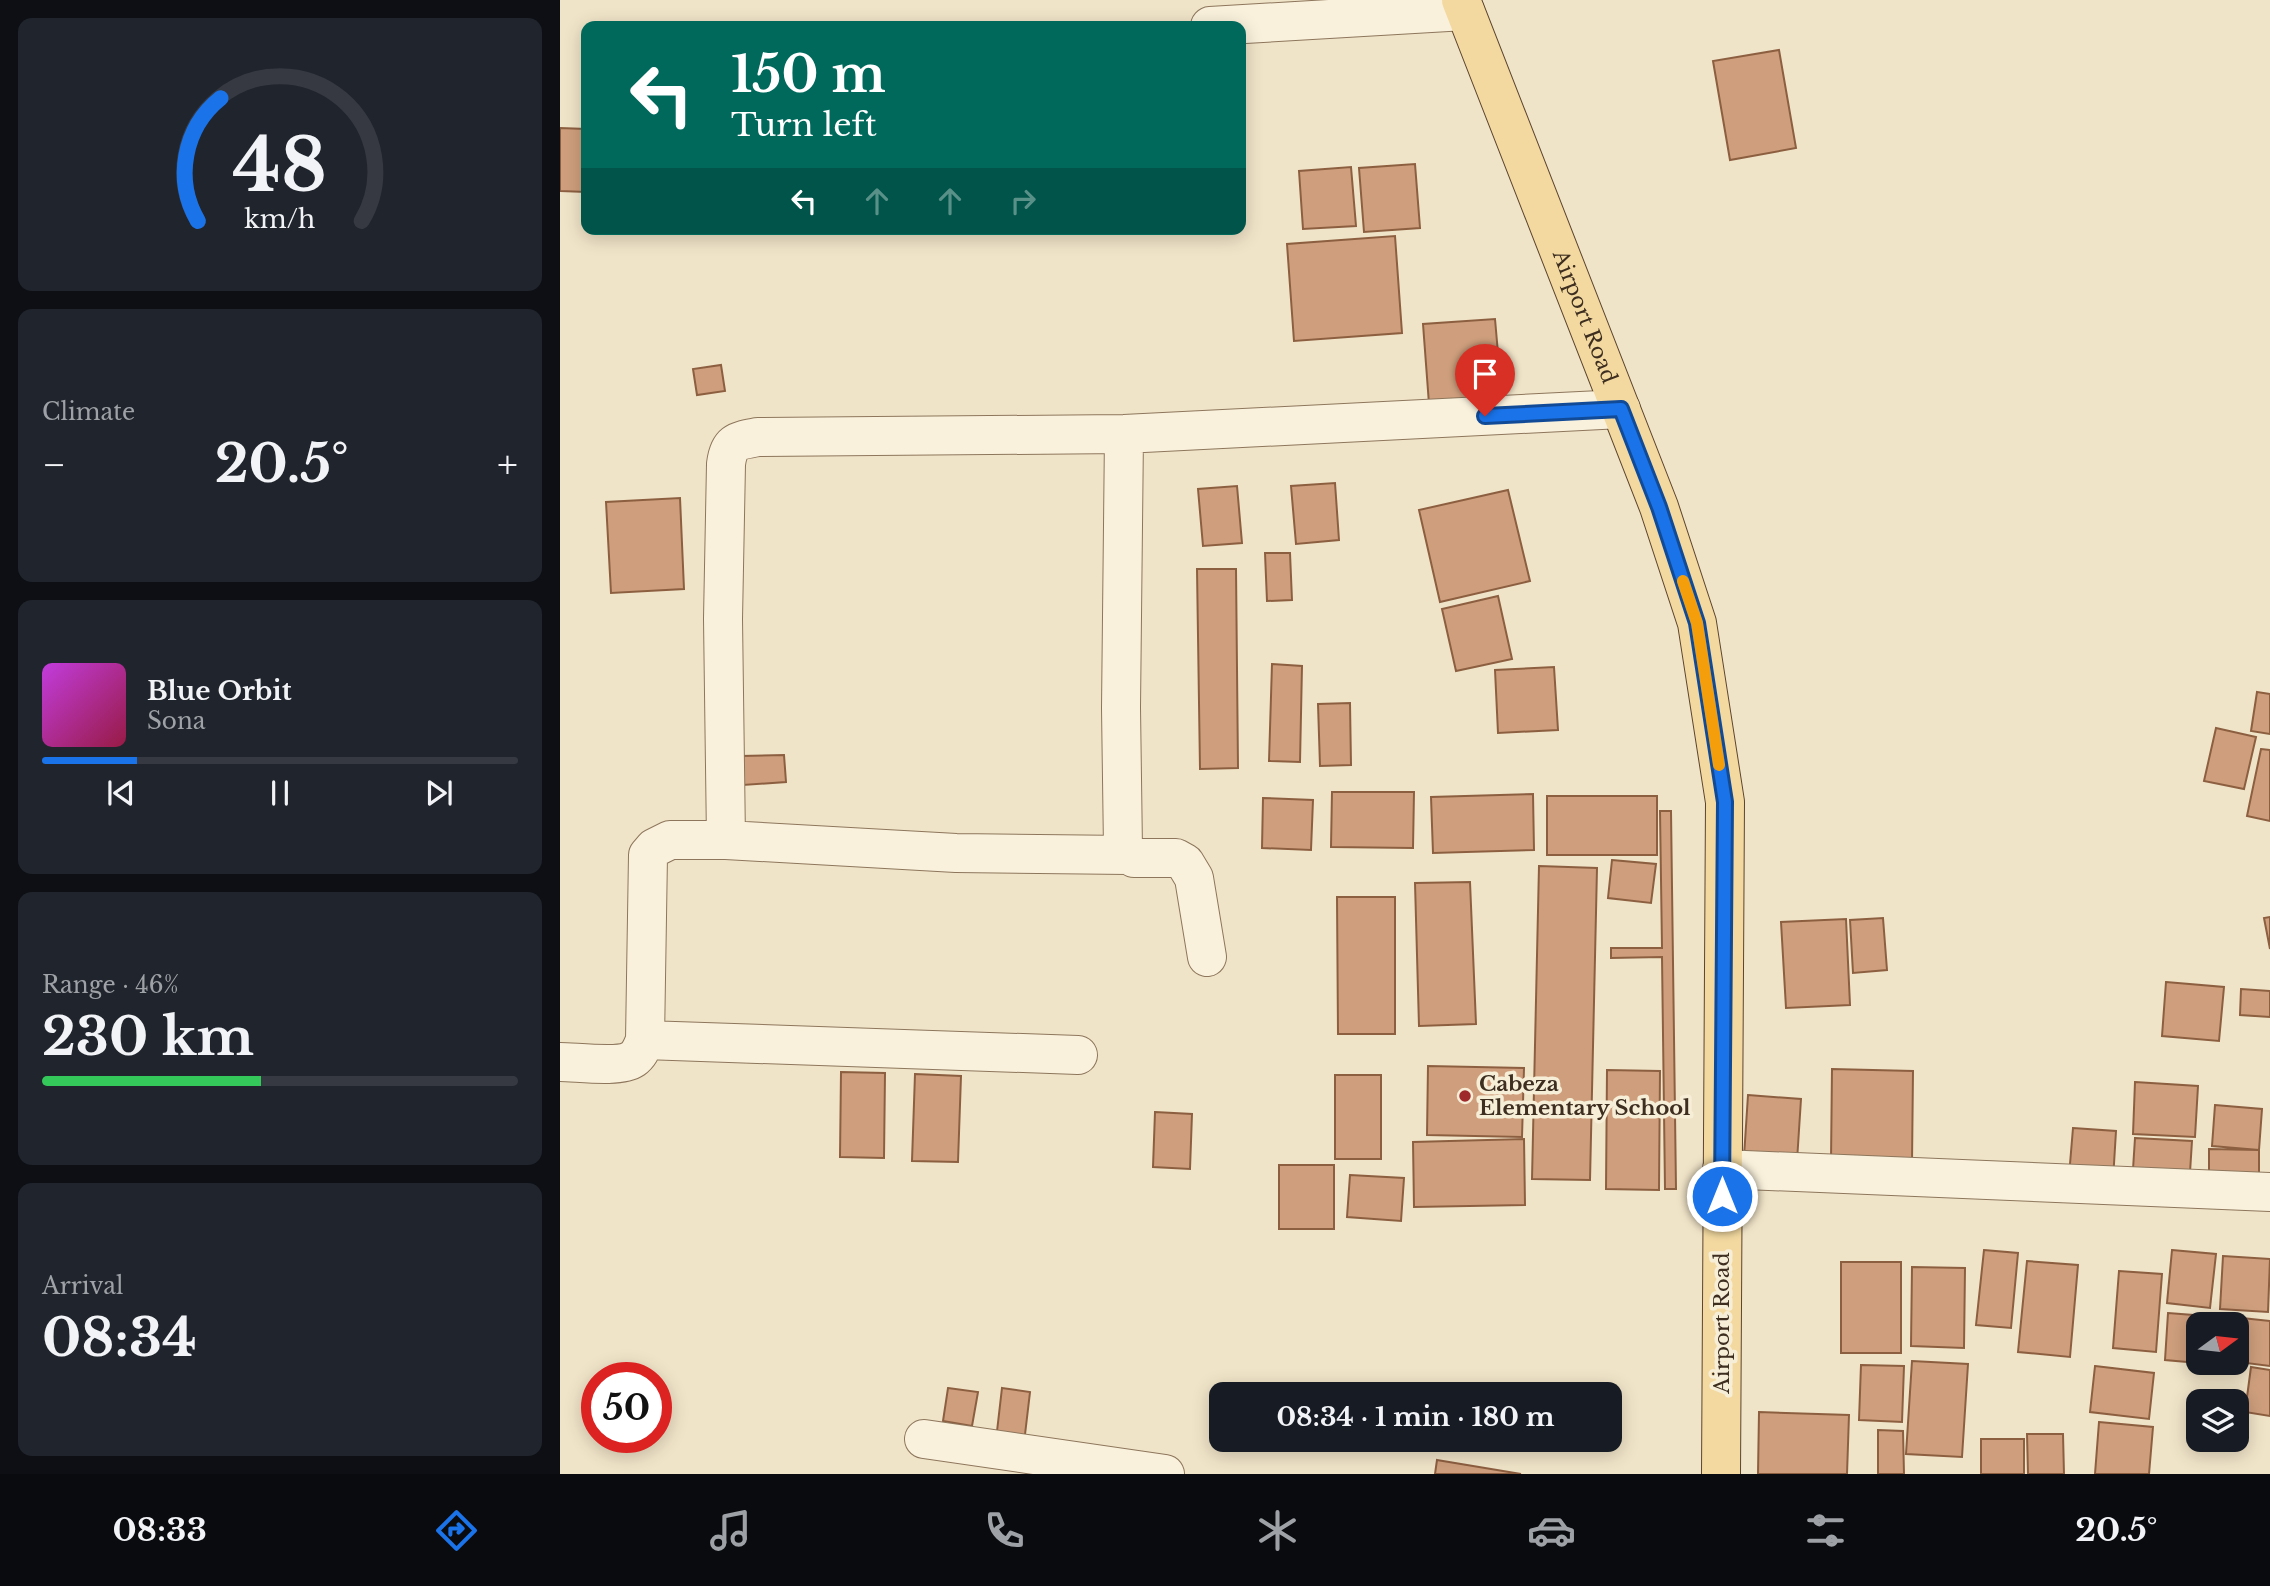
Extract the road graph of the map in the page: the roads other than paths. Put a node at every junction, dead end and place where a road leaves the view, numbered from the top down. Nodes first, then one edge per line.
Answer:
1 (1463, 5) edge
2 (1246, 23) edge
3 (1621, 409) junction
4 (1124, 434) junction
5 (726, 840) junction
6 (1128, 855) junction
7 (1207, 957) dead end
8 (645, 1040) junction
9 (1078, 1055) dead end
10 (560, 1062) edge
11 (1722, 1169) junction
12 (2270, 1192) edge
13 (924, 1439) dead end
14 (1165, 1474) edge
15 (1721, 1474) edge

1 - 2 street
1 - 3 main road, Airport Road
3 - 4 street
3 - 11 main road, Airport Road
4 - 5 street
4 - 6 street
5 - 6 street
5 - 8 street
6 - 7 street
8 - 9 street
8 - 10 street
11 - 12 street
11 - 15 main road, Airport Road
13 - 14 street

